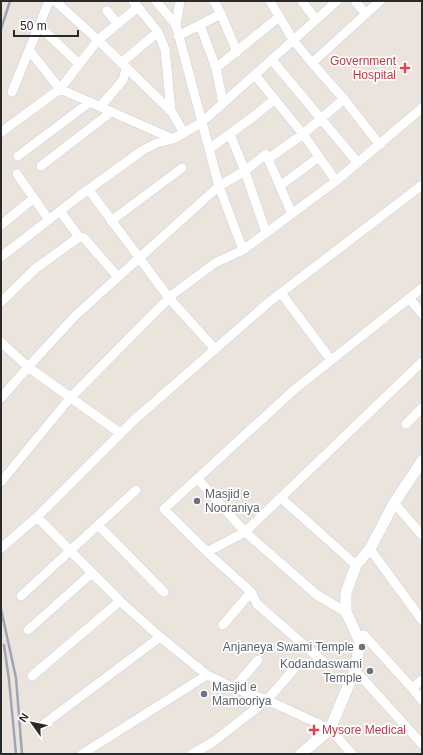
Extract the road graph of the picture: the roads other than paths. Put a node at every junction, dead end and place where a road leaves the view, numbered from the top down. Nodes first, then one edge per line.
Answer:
1 (49, 1) edge
2 (55, 1) edge
3 (156, 1) edge
4 (180, 1) edge
5 (214, 1) edge
6 (270, 1) edge
7 (302, 1) edge
8 (337, 1) edge
9 (355, 1) edge
10 (380, 1) edge
11 (136, 4) edge
12 (107, 11) dead end
13 (222, 14) junction
14 (366, 14) junction
15 (279, 17) junction
16 (316, 20) junction
17 (118, 24) junction
18 (176, 25) junction
19 (200, 25) junction
20 (39, 26) junction
21 (158, 32) junction
22 (178, 36) junction
23 (98, 40) junction
24 (293, 40) junction
25 (30, 50) junction
26 (237, 52) junction
27 (272, 60) junction
28 (312, 63) junction
29 (80, 64) junction
30 (124, 65) junction
31 (216, 68) junction
32 (255, 75) junction
33 (60, 89) junction
34 (12, 92) dead end
35 (275, 99) junction
36 (344, 99) junction
37 (90, 102) junction
38 (223, 103) junction
39 (100, 107) junction
40 (422, 108) edge
41 (171, 111) junction
42 (112, 112) junction
43 (321, 119) junction
44 (201, 123) junction
45 (1, 132) edge
46 (184, 133) junction
47 (230, 134) junction
48 (303, 134) junction
49 (173, 139) junction
50 (380, 145) junction
51 (209, 149) junction
52 (18, 156) dead end
53 (319, 157) junction
54 (268, 159) junction
55 (358, 163) junction
56 (41, 166) dead end
57 (182, 168) dead end
58 (245, 171) junction
59 (18, 174) dead end
60 (336, 181) junction
61 (422, 185) edge
62 (219, 186) junction
63 (280, 186) junction
64 (89, 190) junction
65 (34, 198) junction
66 (60, 211) junction
67 (292, 214) junction
68 (49, 220) junction
69 (111, 221) junction
70 (1, 225) edge
71 (266, 233) junction
72 (79, 238) junction
73 (243, 250) junction
74 (1, 256) edge
75 (139, 258) junction
76 (118, 277) junction
77 (422, 288) edge
78 (281, 293) junction
79 (169, 298) junction
80 (409, 298) junction
81 (1, 302) edge
82 (422, 314) edge
83 (1, 342) edge
84 (215, 349) junction
85 (331, 360) junction
86 (422, 362) edge
87 (28, 367) junction
88 (1, 398) edge
89 (70, 398) junction
90 (422, 408) edge
91 (406, 424) dead end
92 (120, 433) junction
93 (422, 461) edge
94 (198, 479) junction
95 (1, 482) edge
96 (136, 490) dead end
97 (281, 498) junction
98 (394, 503) junction
99 (37, 517) junction
100 (99, 526) junction
101 (245, 532) junction
102 (422, 535) edge
103 (1, 548) edge
104 (370, 549) junction
105 (70, 551) junction
106 (207, 552) junction
107 (356, 565) junction
108 (92, 573) junction
109 (164, 592) dead end
110 (251, 592) junction
111 (21, 596) dead end
112 (120, 601) junction
113 (346, 612) junction
114 (422, 620) edge
115 (223, 625) dead end
116 (28, 630) dead end
117 (160, 637) junction
118 (360, 642) junction
119 (258, 660) dead end
120 (327, 665) dead end
121 (294, 669) dead end
122 (355, 670) junction
123 (207, 675) junction
124 (32, 676) dead end
125 (422, 680) edge
126 (234, 688) junction
127 (412, 688) junction
128 (267, 700) junction
129 (422, 700) edge
130 (40, 728) dead end
131 (330, 729) junction
132 (422, 744) edge
133 (82, 754) edge
134 (192, 754) edge
135 (301, 754) edge
136 (352, 754) edge

1 - 20 street
2 - 23 street
3 - 18 street
4 - 18 street
5 - 13 street
6 - 15 street
7 - 16 street
8 - 16 street
9 - 14 street
10 - 14 street
11 - 17 street
11 - 21 street
12 - 17 street
13 - 19 street
13 - 26 street
14 - 28 street
15 - 24 street
15 - 26 street
16 - 24 street
17 - 23 street
18 - 22 street
19 - 22 street
19 - 31 street
20 - 25 street
20 - 29 street
21 - 30 street
21 - 41 street
22 - 44 street
23 - 29 street
23 - 30 street
24 - 27 street
24 - 28 street
25 - 33 street
25 - 34 street
26 - 31 street
27 - 32 street
27 - 43 street
28 - 36 street
29 - 33 street
30 - 39 street
30 - 41 street
31 - 38 street
32 - 35 street
32 - 38 street
33 - 37 street
33 - 45 street
35 - 47 street
35 - 48 street
36 - 43 street
36 - 50 street
37 - 39 street
37 - 52 street
38 - 44 street
39 - 42 street
40 - 50 street
41 - 46 street
42 - 49 street
42 - 56 street
43 - 48 street
43 - 55 street
44 - 46 street
44 - 51 street
46 - 49 street
47 - 51 street
47 - 58 street
48 - 53 street
48 - 54 street
49 - 64 street
50 - 55 street
51 - 62 street
53 - 60 street
53 - 63 street
54 - 58 street
54 - 63 street
55 - 60 street
57 - 69 street
58 - 62 street
58 - 71 street
59 - 65 street
60 - 67 street
61 - 78 street
62 - 73 street
62 - 75 street
63 - 67 street
64 - 66 street
64 - 69 street
65 - 68 street
65 - 70 street
66 - 68 street
66 - 72 street
67 - 71 street
68 - 74 street
69 - 75 street
71 - 73 street
72 - 76 street
72 - 81 street
73 - 79 street
75 - 76 street
75 - 79 street
76 - 87 street
77 - 80 street
78 - 84 street
78 - 85 street
79 - 84 street
79 - 89 street
80 - 82 street
80 - 85 street
83 - 87 street
84 - 92 street
85 - 94 street
86 - 97 street
87 - 88 street
87 - 89 street
89 - 92 street
89 - 95 street
90 - 91 street
92 - 99 street
93 - 98 street
94 - 101 street
94 - 106 street
96 - 100 street
97 - 101 street
97 - 107 street
98 - 102 street
98 - 104 street
99 - 103 street
99 - 105 street
100 - 105 street
100 - 109 street
101 - 106 street
101 - 113 street
104 - 107 street
104 - 114 street
105 - 108 street
105 - 111 street
106 - 110 street
107 - 113 street
108 - 112 street
108 - 116 street
110 - 115 street
110 - 120 street
112 - 117 street
112 - 124 street
113 - 118 street
117 - 123 street
117 - 130 street
118 - 122 street
118 - 127 street
119 - 126 street
121 - 128 street
122 - 131 street
122 - 132 street
123 - 126 street
123 - 133 street
125 - 127 street
126 - 128 street
127 - 129 street
128 - 131 street
128 - 134 street
131 - 135 street
131 - 136 street

